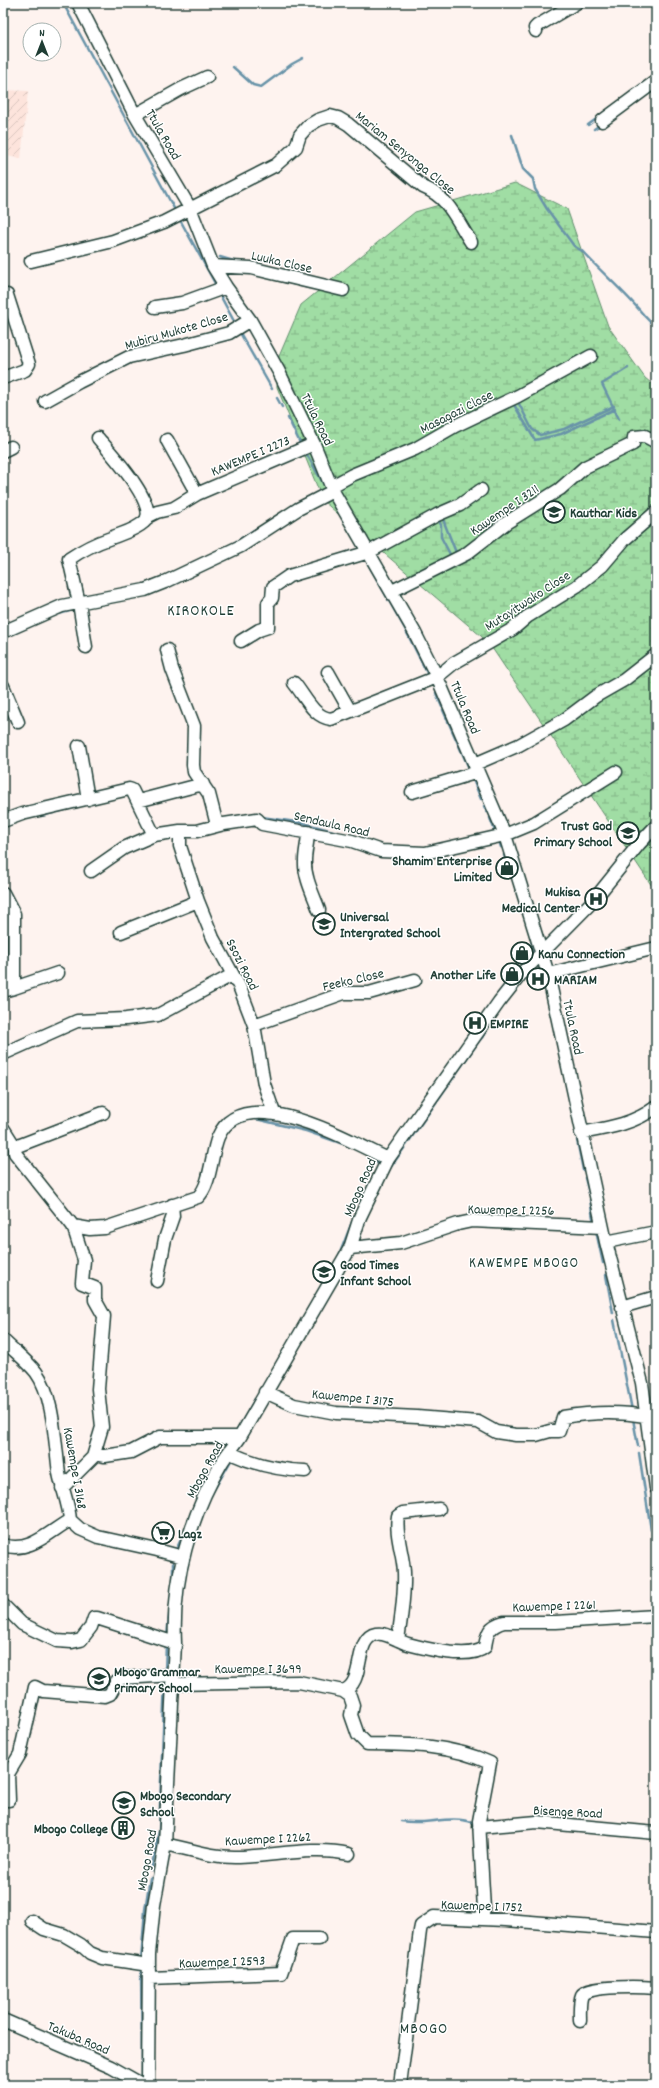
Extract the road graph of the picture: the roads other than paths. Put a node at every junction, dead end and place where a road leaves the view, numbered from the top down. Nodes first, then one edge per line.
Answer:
1 (78, 3) edge
2 (576, 3) edge
3 (536, 31) dead end
4 (207, 77) dead end
5 (656, 81) edge
6 (135, 115) junction
7 (602, 121) dead end
8 (190, 208) junction
9 (471, 242) dead end
10 (30, 261) dead end
11 (214, 266) junction
12 (226, 287) junction
13 (343, 290) dead end
14 (7, 295) dead end
15 (155, 307) dead end
16 (250, 320) junction
17 (591, 356) dead end
18 (3, 378) edge
19 (45, 401) dead end
20 (98, 438) dead end
21 (168, 440) dead end
22 (656, 442) edge
23 (314, 444) junction
24 (333, 488) junction
25 (481, 490) dead end
26 (197, 494) junction
27 (656, 512) edge
28 (147, 517) junction
29 (370, 552) junction
30 (392, 591) junction
31 (79, 603) junction
32 (3, 632) edge
33 (241, 641) dead end
34 (86, 647) dead end
35 (167, 650) dead end
36 (656, 655) edge
37 (328, 672) dead end
38 (437, 677) junction
39 (294, 683) dead end
40 (3, 686) edge
41 (350, 711) junction
42 (18, 722) dead end
43 (79, 746) dead end
44 (477, 768) junction
45 (616, 772) dead end
46 (203, 784) junction
47 (412, 792) dead end
48 (88, 799) junction
49 (138, 801) junction
50 (3, 821) edge
51 (216, 825) junction
52 (656, 826) edge
53 (180, 830) junction
54 (308, 832) junction
55 (154, 835) junction
56 (505, 835) junction
57 (91, 871) dead end
58 (3, 893) edge
59 (198, 901) junction
60 (319, 910) dead end
61 (121, 932) dead end
62 (656, 948) edge
63 (542, 954) junction
64 (58, 973) dead end
65 (548, 974) junction
66 (232, 975) junction
67 (415, 980) dead end
68 (8, 989) edge
69 (254, 1025) junction
70 (3, 1054) edge
71 (656, 1107) edge
72 (103, 1113) dead end
73 (274, 1113) junction
74 (3, 1128) edge
75 (581, 1133) junction
76 (11, 1152) edge
77 (388, 1159) junction
78 (172, 1205) junction
79 (73, 1226) junction
80 (602, 1227) junction
81 (656, 1232) edge
82 (606, 1242) junction
83 (350, 1248) junction
84 (157, 1282) dead end
85 (656, 1297) edge
86 (622, 1307) junction
87 (3, 1340) edge
88 (265, 1392) junction
89 (646, 1416) junction
90 (652, 1431) edge
91 (240, 1438) junction
92 (94, 1454) junction
93 (232, 1454) junction
94 (305, 1471) dead end
95 (62, 1488) junction
96 (656, 1488) edge
97 (439, 1509) dead end
98 (70, 1520) junction
99 (3, 1545) edge
100 (183, 1558) junction
101 (3, 1606) edge
102 (656, 1616) edge
103 (398, 1640) junction
104 (175, 1642) junction
105 (173, 1679) junction
106 (343, 1691) junction
107 (6, 1800) edge
108 (479, 1827) junction
109 (656, 1833) edge
110 (165, 1844) junction
111 (349, 1854) dead end
112 (481, 1919) junction
113 (32, 1920) dead end
114 (656, 1932) edge
115 (319, 1939) dead end
116 (150, 1965) junction
117 (149, 1978) junction
118 (656, 1988) edge
119 (3, 2020) edge
120 (580, 2021) dead end
121 (143, 2085) edge
122 (148, 2085) edge
123 (400, 2085) edge

1 - 6 street, Ttula Road
2 - 3 street
4 - 6 street
5 - 7 street
6 - 8 street, Ttula Road
8 - 9 street, Mariam Senyonga Close
8 - 10 street, Mariam Senyonga Close
8 - 11 street, Ttula Road
11 - 12 street, Ttula Road
11 - 13 street, Luuka Close
12 - 15 street
12 - 16 street, Ttula Road
14 - 18 street
16 - 19 street, Mubiru Mukote Close
16 - 23 street, Ttula Road
17 - 24 street, Masagazi Close
20 - 28 street
21 - 26 street
22 - 30 street, Kawempe I 3211
23 - 24 street, Ttula Road
23 - 26 street, KAWEMPE I 2273
24 - 29 street, Ttula Road
24 - 31 street, Masagazi Close
25 - 29 street
26 - 28 street, KAWEMPE I 2273
27 - 38 street, Mutayitwako Close
28 - 31 street, KAWEMPE I 2273
29 - 30 street, Ttula Road
29 - 33 street
30 - 38 street, Ttula Road
31 - 32 street, Masagazi Close
31 - 34 street
35 - 46 street
36 - 44 street
37 - 41 street
38 - 41 street, Mutayitwako Close
38 - 44 street, Ttula Road
39 - 41 street, Mutayitwako Close
40 - 42 street
43 - 48 street
44 - 47 street
44 - 56 street, Ttula Road
45 - 56 street, Sendaula Road
46 - 49 street
46 - 51 street
48 - 49 street
48 - 50 street
49 - 55 street
51 - 53 street, Sendaula Road
51 - 54 street, Sendaula Road
52 - 63 street, Mbogo Road
53 - 55 street, Sendaula Road
53 - 59 street, Ssozi Road
54 - 56 street, Sendaula Road
54 - 60 street
55 - 57 street, Sendaula Road
56 - 63 street, Ttula Road
58 - 68 street
59 - 61 street
59 - 66 street, Ssozi Road
62 - 65 street
63 - 65 street, Ttula Road
63 - 77 street, Mbogo Road
64 - 68 street
65 - 75 street, Ttula Road
66 - 69 street, Ssozi Road
66 - 70 street
67 - 69 street, Feeko Close
69 - 73 street, Ssozi Road
71 - 75 street
72 - 76 street
73 - 77 street
73 - 78 street
74 - 76 street
75 - 80 street, Ttula Road
76 - 79 street
77 - 83 street, Mbogo Road
78 - 79 street
78 - 84 street
79 - 92 street
80 - 82 street, Ttula Road
80 - 83 street, Kawempe I 2256
81 - 82 street
82 - 86 street, Ttula Road
83 - 88 street, Mbogo Road
85 - 86 street
86 - 89 street, Ttula Road
87 - 95 street, Kawempe I 3168
88 - 89 street, Kawempe I 3175
88 - 91 street, Mbogo Road
89 - 90 street, Ttula Road
90 - 96 street, Ttula Road
91 - 92 street
91 - 93 street, Mbogo Road
92 - 95 street
93 - 94 street
93 - 100 street, Mbogo Road
95 - 98 street, Kawempe I 3168
97 - 103 street
98 - 99 street
98 - 100 street, Kawempe I 3168
100 - 104 street, Mbogo Road
101 - 104 street
102 - 103 street, Kawempe I 2261
103 - 106 street, Kawempe I 2261
104 - 105 street, Mbogo Road
105 - 106 street, Kawempe I 3699
105 - 107 street, Kawempe I 3699
105 - 110 street, Mbogo Road
106 - 108 street
108 - 109 street, Bisenge Road
108 - 112 street
110 - 111 street, Kawempe I 2262
110 - 116 street, Mbogo Road
112 - 114 street, Kawempe I 1752
112 - 123 street, Kawempe I 1752
113 - 116 street
115 - 117 street, Kawempe I 2593
116 - 117 street, Mbogo Road
117 - 122 street, Mbogo Road
118 - 120 street
119 - 121 street, Takuba Road

